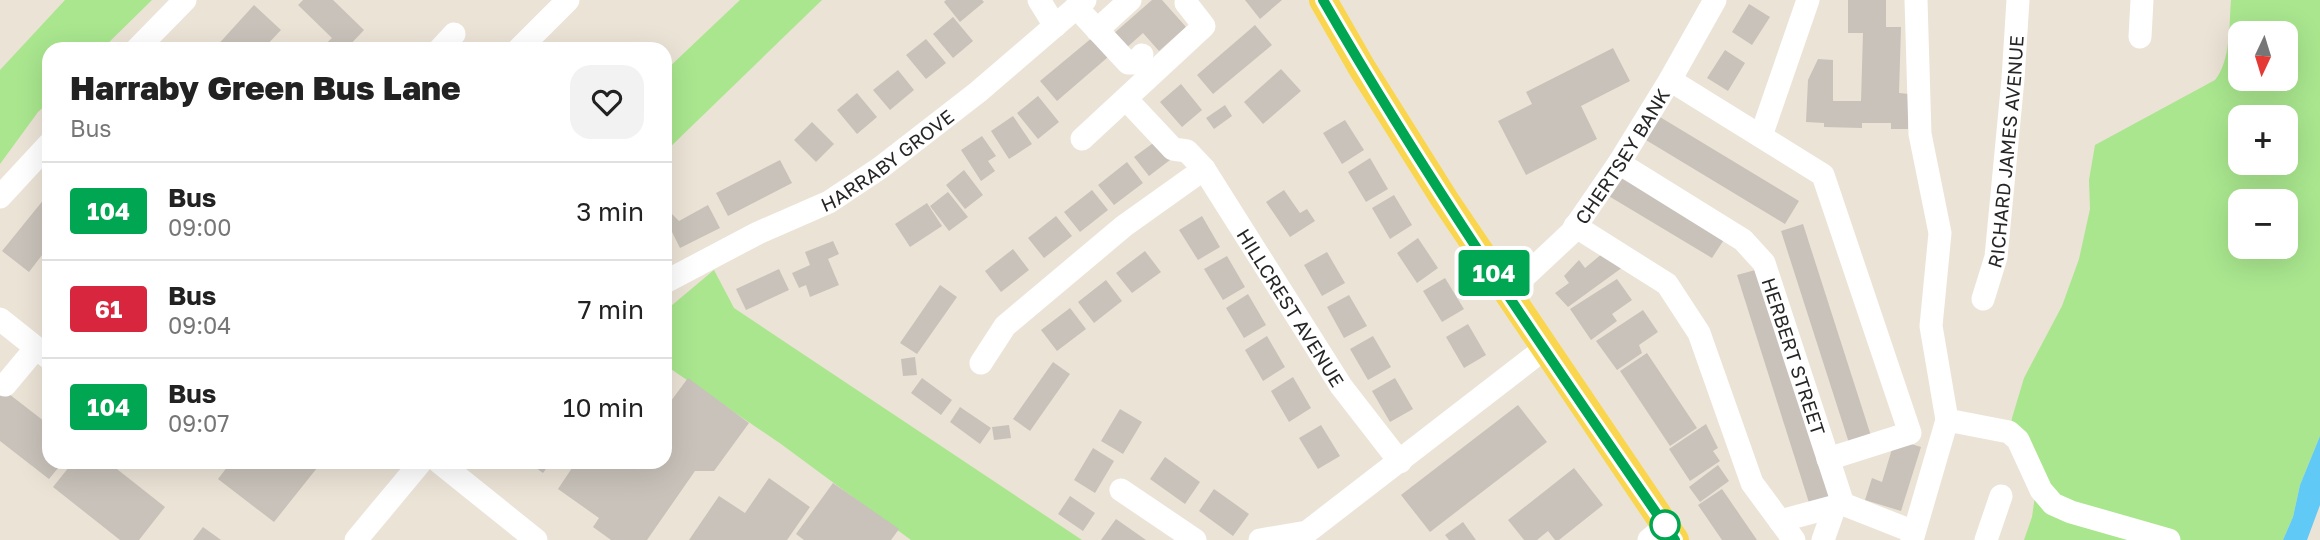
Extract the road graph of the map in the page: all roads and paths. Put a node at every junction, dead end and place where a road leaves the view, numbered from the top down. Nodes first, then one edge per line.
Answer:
1 (185, 0) edge
2 (568, 0) edge
3 (1039, 0) edge
4 (1130, 0) edge
5 (1323, 0) edge
6 (1715, 0) edge
7 (1808, 0) edge
8 (1916, 0) edge
9 (2018, 0) edge
10 (2142, 0) edge
11 (1186, 3) dead end
12 (1081, 4) edge
13 (1055, 26) junction
14 (1097, 30) junction
15 (2140, 37) dead end
16 (144, 42) edge
17 (526, 42) edge
18 (1142, 55) dead end
19 (1670, 80) junction
20 (1126, 99) junction
21 (1761, 136) junction
22 (1082, 139) dead end
23 (42, 152) edge
24 (1619, 163) junction
25 (1205, 169) junction
26 (0, 197) edge
27 (1575, 226) junction
28 (672, 278) edge
29 (1507, 293) junction
30 (1983, 299) dead end
31 (0, 319) edge
32 (1544, 349) junction
33 (42, 353) edge
34 (981, 363) dead end
35 (5, 385) dead end
36 (1947, 420) junction
37 (1828, 459) junction
38 (1400, 462) junction
39 (415, 469) edge
40 (448, 469) edge
41 (1121, 490) dead end
42 (2001, 496) dead end
43 (1839, 505) junction
44 (1780, 521) junction
45 (1663, 535) edge
46 (1913, 536) edge
47 (356, 540) edge
48 (536, 540) edge
49 (1195, 540) edge
50 (1260, 540) edge
51 (1794, 540) edge
52 (1823, 540) edge
53 (1986, 540) edge
54 (2168, 540) edge

1 - 16 street
2 - 17 street
3 - 13 street
4 - 14 street
5 - 29 main road
6 - 19 street, CHERTSEY BANK
7 - 21 street
8 - 36 street
9 - 30 street, RICHARD JAMES AVENUE
10 - 15 street
11 - 20 street
12 - 13 street, HARRABY GROVE
12 - 14 street
13 - 28 street, HARRABY GROVE
14 - 18 street
19 - 21 street
19 - 24 street, CHERTSEY BANK
20 - 22 street
20 - 25 street, HILLCREST AVENUE
21 - 37 street
23 - 26 street
24 - 27 street, CHERTSEY BANK
24 - 37 street, HERBERT STREET
25 - 34 street
25 - 38 street, HILLCREST AVENUE
27 - 29 street, CHERTSEY BANK
27 - 44 street
29 - 32 main road
31 - 33 street
32 - 38 street
32 - 45 main road
33 - 35 street
36 - 46 street
36 - 54 street
37 - 43 street, HERBERT STREET
38 - 50 street
39 - 47 street
40 - 48 street
41 - 49 street
42 - 53 street
43 - 44 street
43 - 46 street
43 - 52 street
44 - 51 street

